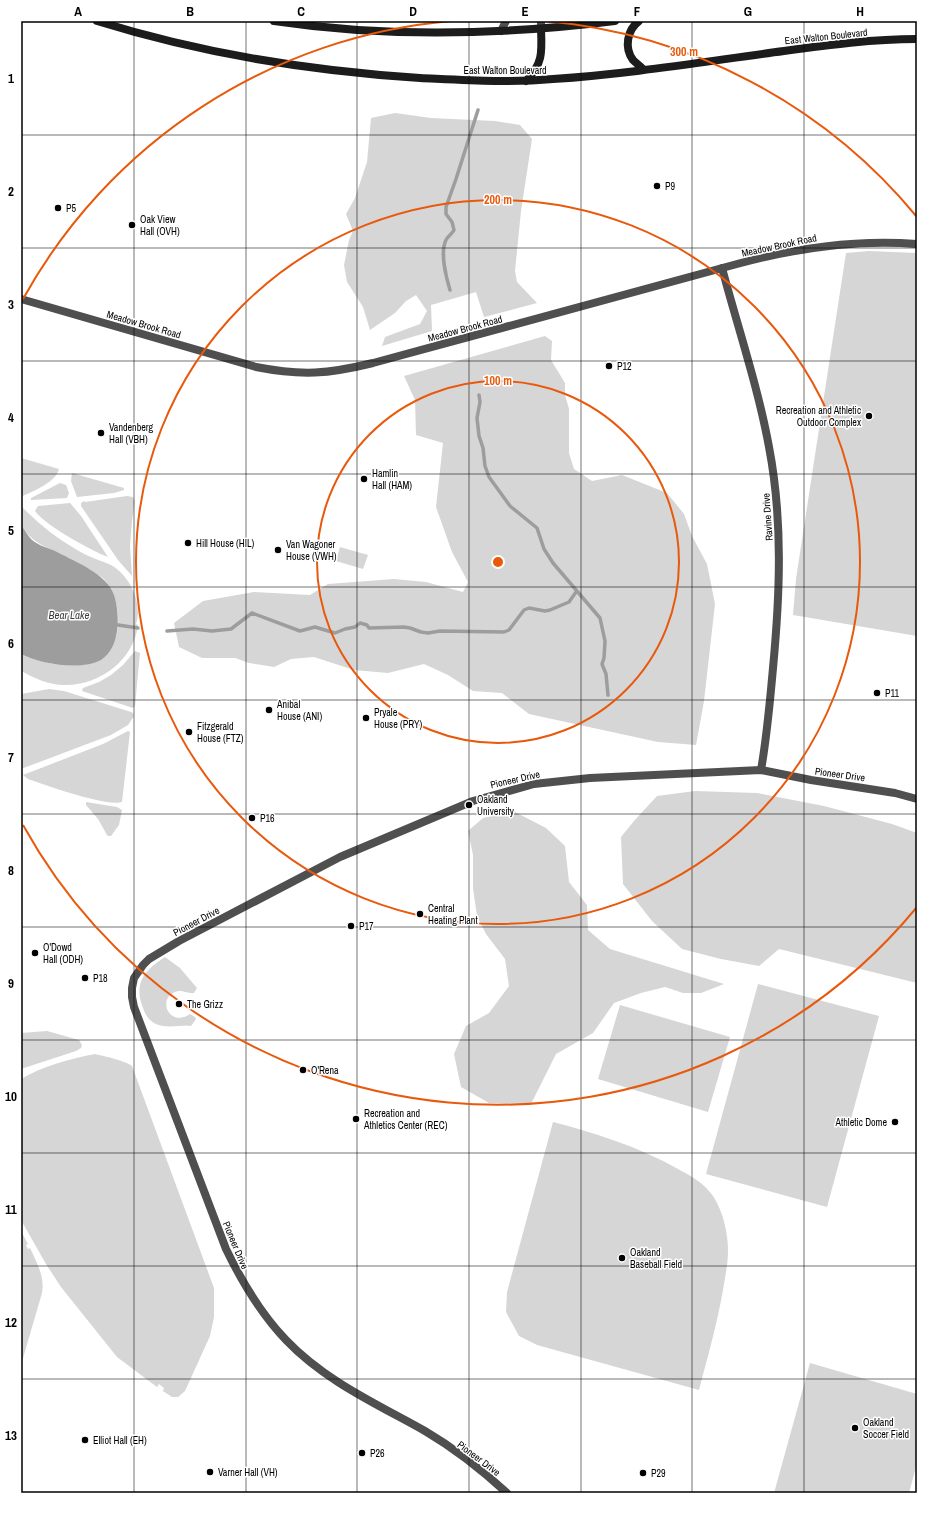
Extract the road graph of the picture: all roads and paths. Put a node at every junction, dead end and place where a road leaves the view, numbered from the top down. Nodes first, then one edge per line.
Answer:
1 (97, 21) edge
2 (274, 21) edge
3 (506, 21) edge
4 (615, 21) edge
5 (639, 21) edge
6 (541, 25) edge
7 (501, 31) junction
8 (917, 39) edge
9 (643, 69) junction
10 (526, 81) junction
11 (917, 244) edge
12 (722, 268) junction
13 (21, 299) edge
14 (761, 770) junction
15 (917, 799) edge
16 (507, 1493) edge

1 - 10 main road, East Walton Boulevard
2 - 7 main road
3 - 7 street
4 - 6 main road
5 - 9 main road
6 - 7 main road
6 - 10 main road
8 - 9 main road, East Walton Boulevard
9 - 10 main road, East Walton Boulevard
11 - 12 street, Meadow Brook Road
12 - 13 street, Meadow Brook Road
12 - 14 street, Ravine Drive
14 - 15 street, Pioneer Drive
14 - 16 street, Pioneer Drive

